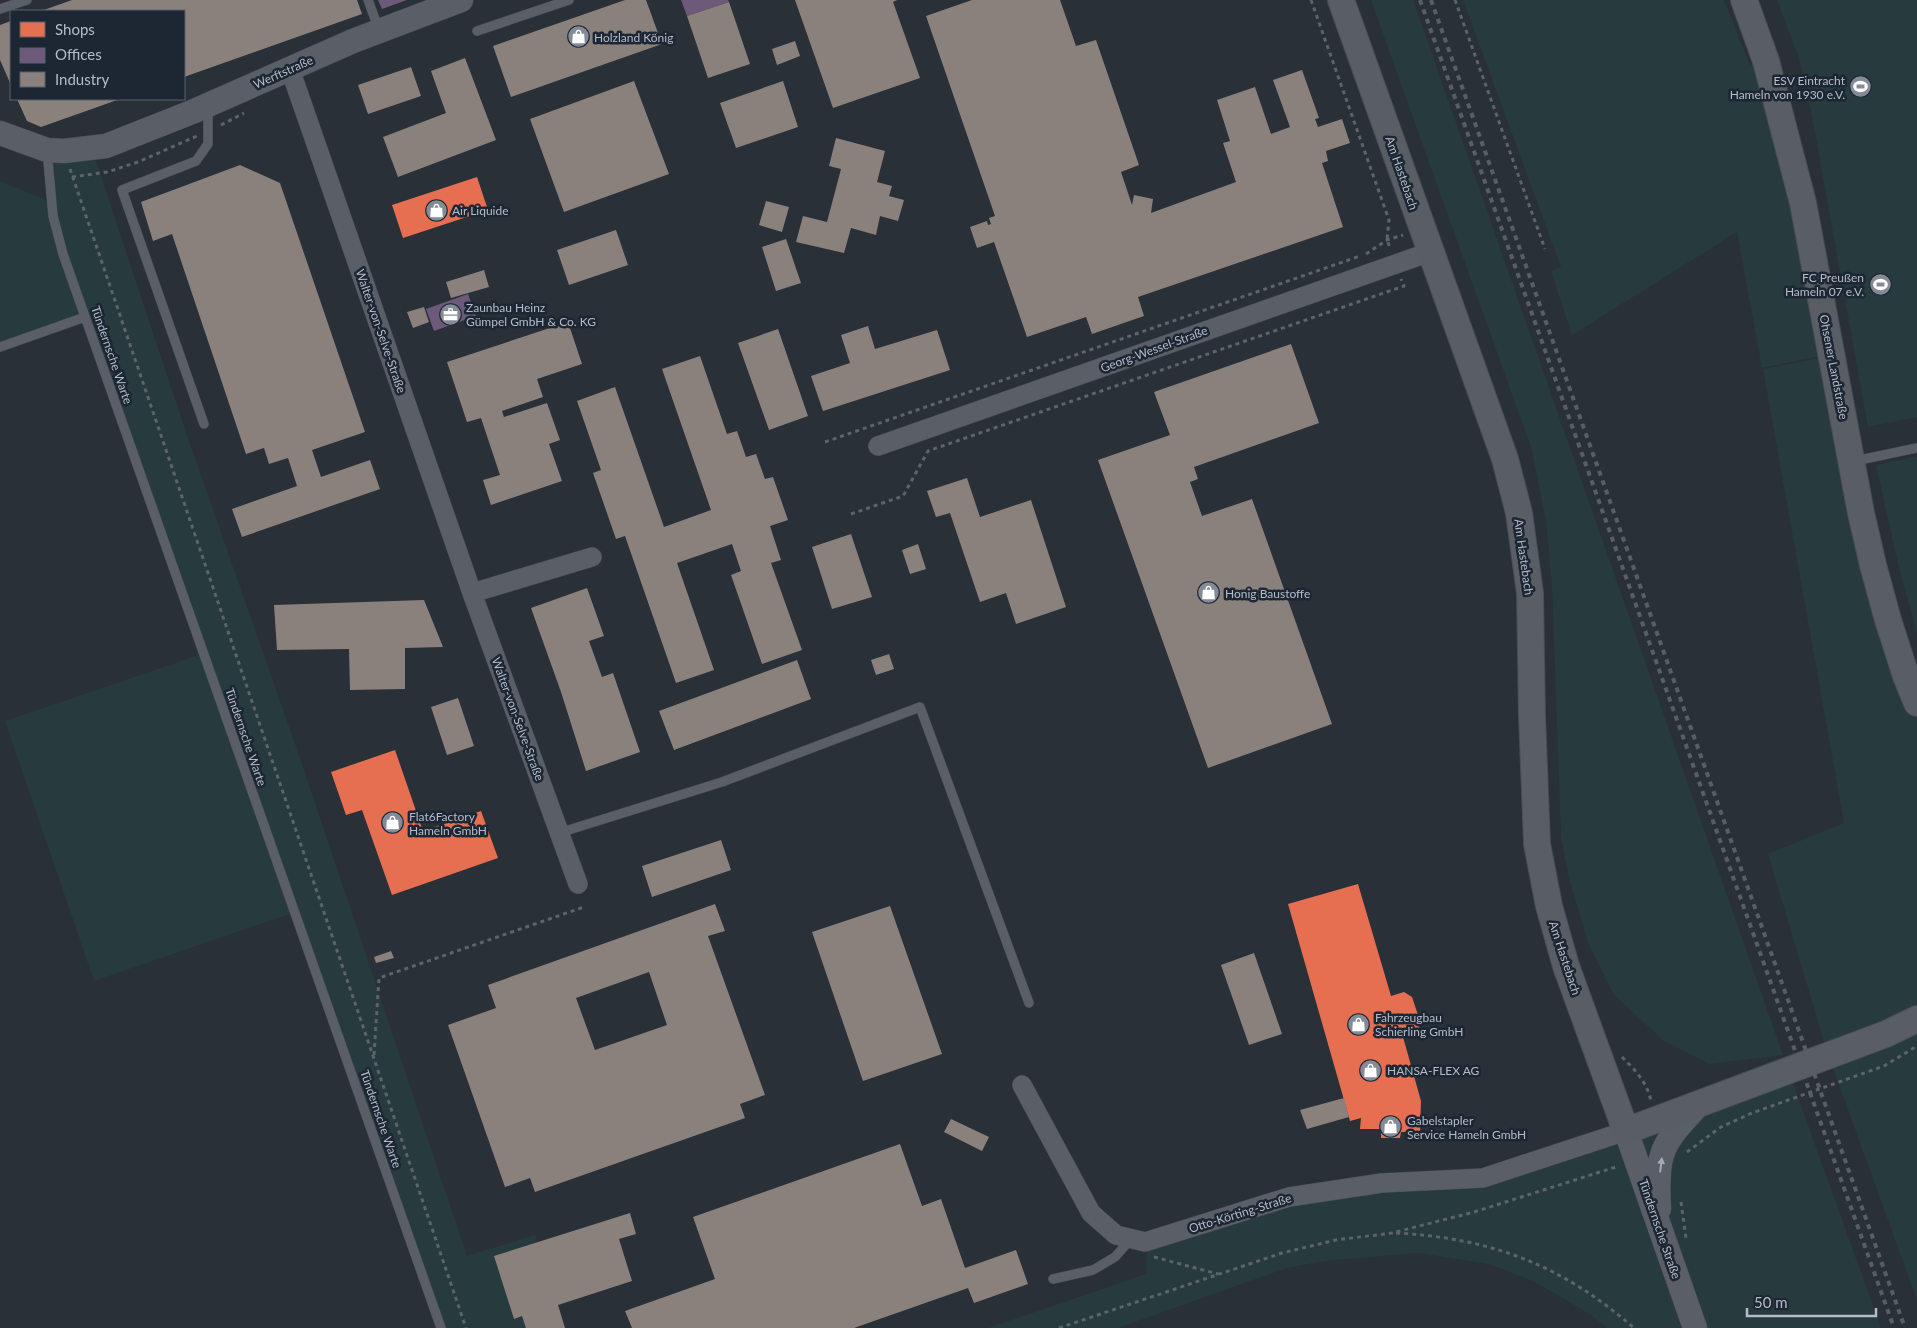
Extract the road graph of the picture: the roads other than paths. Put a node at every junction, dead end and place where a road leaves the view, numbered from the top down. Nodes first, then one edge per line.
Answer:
1 (27, 0) edge
2 (368, 0) edge
3 (461, 0) edge
4 (569, 0) edge
5 (1341, 0) edge
6 (1744, 0) edge
7 (0, 9) edge
8 (380, 31) junction
9 (477, 31) dead end
10 (290, 69) junction
11 (208, 105) junction
12 (0, 133) edge
13 (56, 151) junction
14 (1430, 252) junction
15 (85, 317) junction
16 (0, 347) edge
17 (204, 424) dead end
18 (878, 446) dead end
19 (1917, 448) edge
20 (1852, 462) junction
21 (592, 557) dead end
22 (472, 593) junction
23 (1917, 703) edge
24 (559, 833) junction
25 (578, 884) dead end
26 (1030, 1003) dead end
27 (1917, 1019) edge
28 (1022, 1085) dead end
29 (1699, 1104) junction
30 (1626, 1131) junction
31 (1661, 1231) junction
32 (1131, 1238) junction
33 (1054, 1279) dead end
34 (441, 1328) edge
35 (1695, 1328) edge

1 - 7 lane
2 - 8 lane
3 - 8 street, Werftstraße
4 - 9 lane
5 - 14 main road, Am Hastebach
6 - 20 main road, Ohsener Landstraße
8 - 10 street, Werftstraße
10 - 11 street, Werftstraße
10 - 22 street, Walter-von-Selve-Straße
11 - 13 street, Werftstraße
11 - 17 lane
12 - 13 street
13 - 15 lane, Tündernsche Warte
14 - 18 street, Georg-Wessel-Straße
14 - 30 main road, Am Hastebach
15 - 16 lane
15 - 34 lane, Tündernsche Warte
19 - 20 lane
20 - 23 main road, Ohsener Landstraße
21 - 22 street
22 - 24 street, Walter-von-Selve-Straße
24 - 25 street, Walter-von-Selve-Straße
24 - 26 lane
27 - 29 main road
28 - 32 street, Otto-Körting-Straße
29 - 30 main road
31 -> 29 street
30 - 31 street, Tündernsche Straße
30 - 32 street, Otto-Körting-Straße
31 - 35 street, Tündernsche Straße
32 - 33 lane

